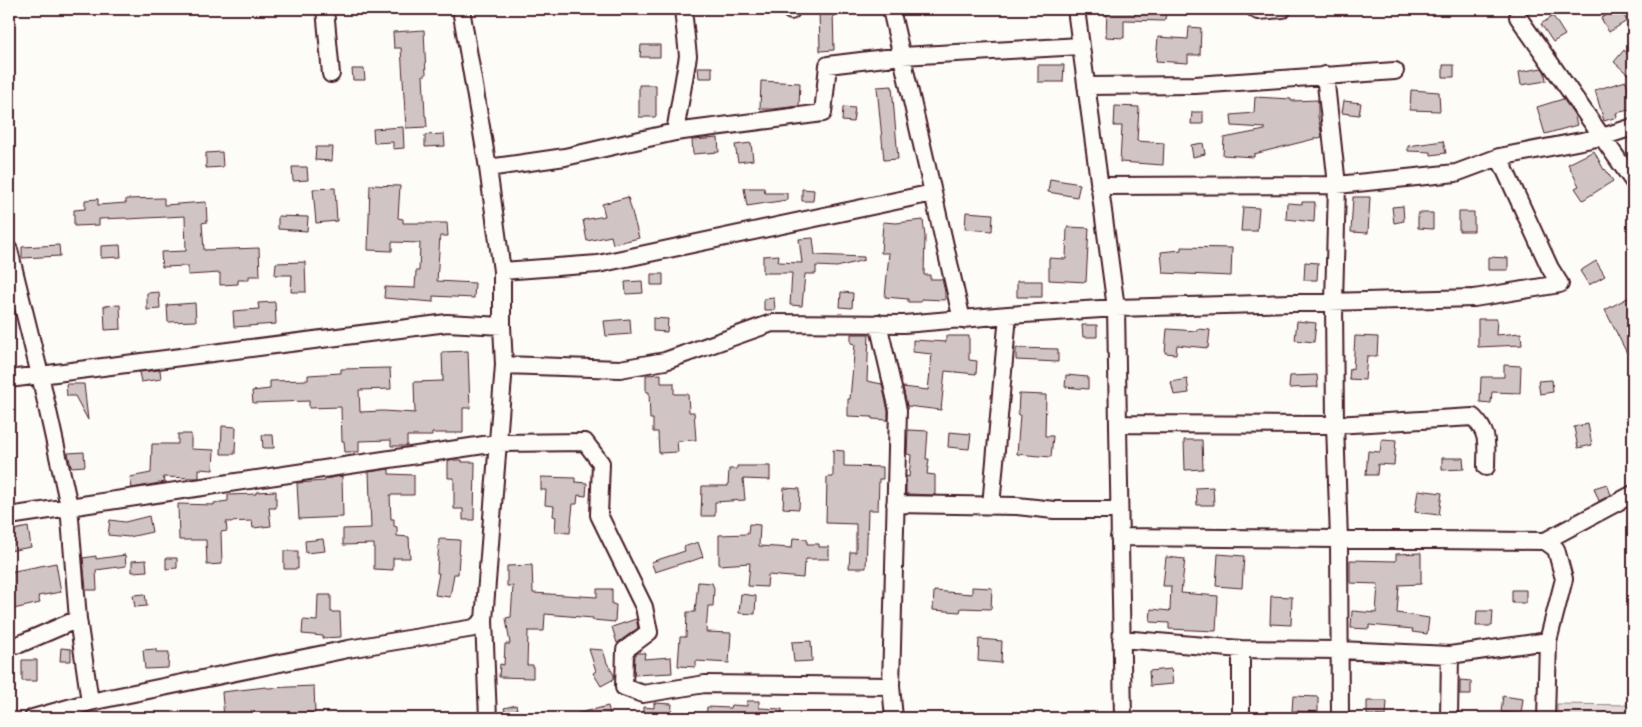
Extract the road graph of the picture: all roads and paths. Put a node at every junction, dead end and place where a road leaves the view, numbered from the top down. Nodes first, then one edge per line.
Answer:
1 (324, 9) edge
2 (461, 9) edge
3 (683, 9) edge
4 (891, 9) edge
5 (1076, 9) edge
6 (1255, 9) edge
7 (1283, 9) edge
8 (1518, 17) dead end
9 (1080, 46) junction
10 (902, 56) junction
11 (1394, 71) dead end
12 (331, 74) dead end
13 (1325, 75) junction
14 (1086, 86) junction
15 (1633, 127) edge
16 (675, 132) junction
17 (1602, 137) junction
18 (1499, 157) junction
19 (488, 168) junction
20 (1633, 181) edge
21 (1337, 184) junction
22 (1099, 186) junction
23 (933, 193) junction
24 (9, 250) edge
25 (502, 271) junction
26 (1334, 302) junction
27 (1116, 308) junction
28 (1008, 315) junction
29 (962, 320) junction
30 (878, 323) junction
31 (502, 326) junction
32 (504, 365) junction
33 (40, 375) junction
34 (9, 379) edge
35 (1118, 424) junction
36 (1335, 425) junction
37 (497, 444) junction
38 (1486, 467) dead end
39 (1633, 494) edge
40 (895, 504) junction
41 (69, 506) junction
42 (991, 506) junction
43 (1119, 510) junction
44 (9, 516) edge
45 (1120, 537) junction
46 (1339, 539) junction
47 (1546, 541) junction
48 (78, 619) junction
49 (484, 620) junction
50 (1121, 639) junction
51 (1548, 641) junction
52 (9, 646) edge
53 (1241, 649) junction
54 (1339, 650) junction
55 (1450, 655) junction
56 (891, 686) junction
57 (90, 702) junction
58 (33, 718) edge
59 (488, 718) edge
60 (894, 718) edge
61 (1123, 718) edge
62 (1241, 718) edge
63 (1340, 718) edge
64 (1449, 718) edge
65 (1546, 718) edge

1 - 12 street
2 - 19 street
3 - 16 street
4 - 10 street
5 - 9 street
6 - 7 street
8 - 17 street
9 - 10 street
9 - 14 street
10 - 16 street
10 - 23 street
11 - 13 street
13 - 14 street
13 - 21 street
14 - 22 street
15 - 17 street
16 - 19 street
17 - 18 street
17 - 20 street
18 - 21 street
18 - 26 street
19 - 25 street
21 - 22 street
21 - 26 street
22 - 27 street
23 - 25 street
23 - 29 street
24 - 33 street
25 - 31 street
26 - 27 street
26 - 36 street
27 - 28 street
27 - 35 street
28 - 29 street
28 - 42 street
29 - 30 street
30 - 32 street
30 - 40 street
31 - 32 street
31 - 33 street
32 - 37 street
33 - 34 street
33 - 41 street
35 - 36 street
35 - 43 street
36 - 38 street
36 - 46 street
37 - 41 street
37 - 49 street
37 - 56 street
39 - 47 street
40 - 42 street
40 - 56 street
41 - 44 street
41 - 48 street
42 - 43 street
43 - 45 street
45 - 46 street
45 - 50 street
46 - 47 street
46 - 54 street
47 - 51 street
48 - 52 street
48 - 57 street
49 - 57 street
49 - 59 street
50 - 53 street
50 - 61 street
51 - 55 street
51 - 65 street
53 - 54 street
53 - 62 street
54 - 55 street
54 - 63 street
55 - 64 street
56 - 60 street
57 - 58 street

